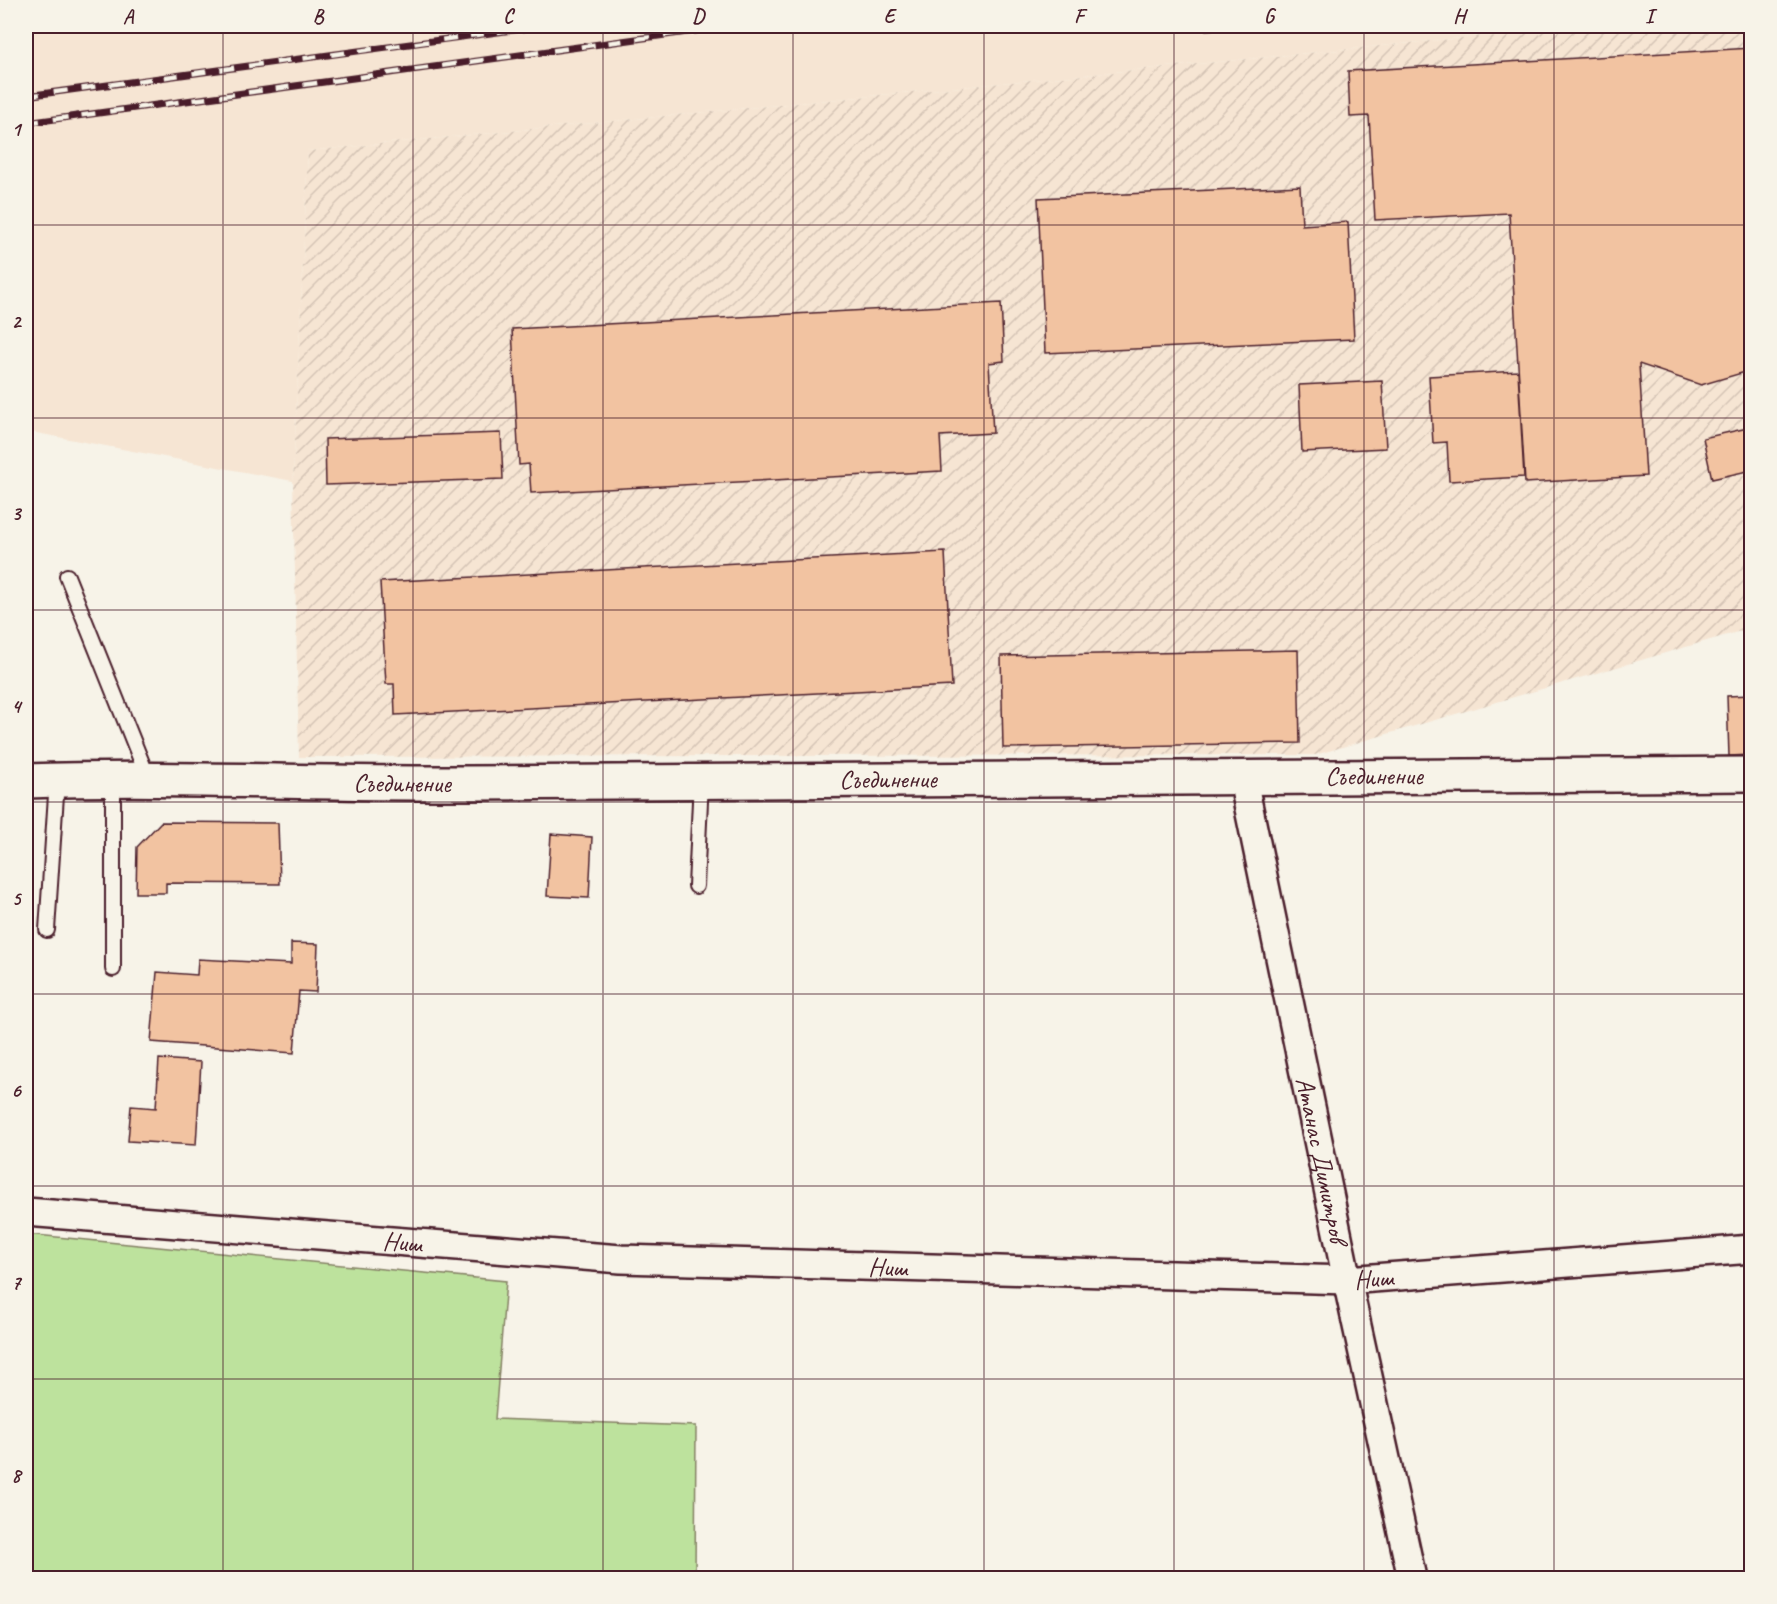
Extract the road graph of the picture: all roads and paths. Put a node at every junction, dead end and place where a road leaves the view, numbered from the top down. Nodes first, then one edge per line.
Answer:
1 (67, 576) dead end
2 (1752, 774) edge
3 (1242, 775) junction
4 (113, 780) junction
5 (148, 780) junction
6 (701, 780) junction
7 (41, 781) edge
8 (696, 886) dead end
9 (47, 930) dead end
10 (113, 969) dead end
11 (26, 1212) edge
12 (1752, 1249) edge
13 (1347, 1280) junction
14 (1412, 1578) edge

1 - 5 lane
2 - 3 main road, Съединение
3 - 6 main road, Съединение
3 - 13 street, Атанас Димитров
4 - 5 main road, Съединение
4 - 7 main road, Съединение
4 - 10 lane
5 - 6 main road, Съединение
6 - 8 lane
7 - 9 lane
11 - 13 street, Ниш
12 - 13 street, Ниш
13 - 14 street, Атанас Димитров

